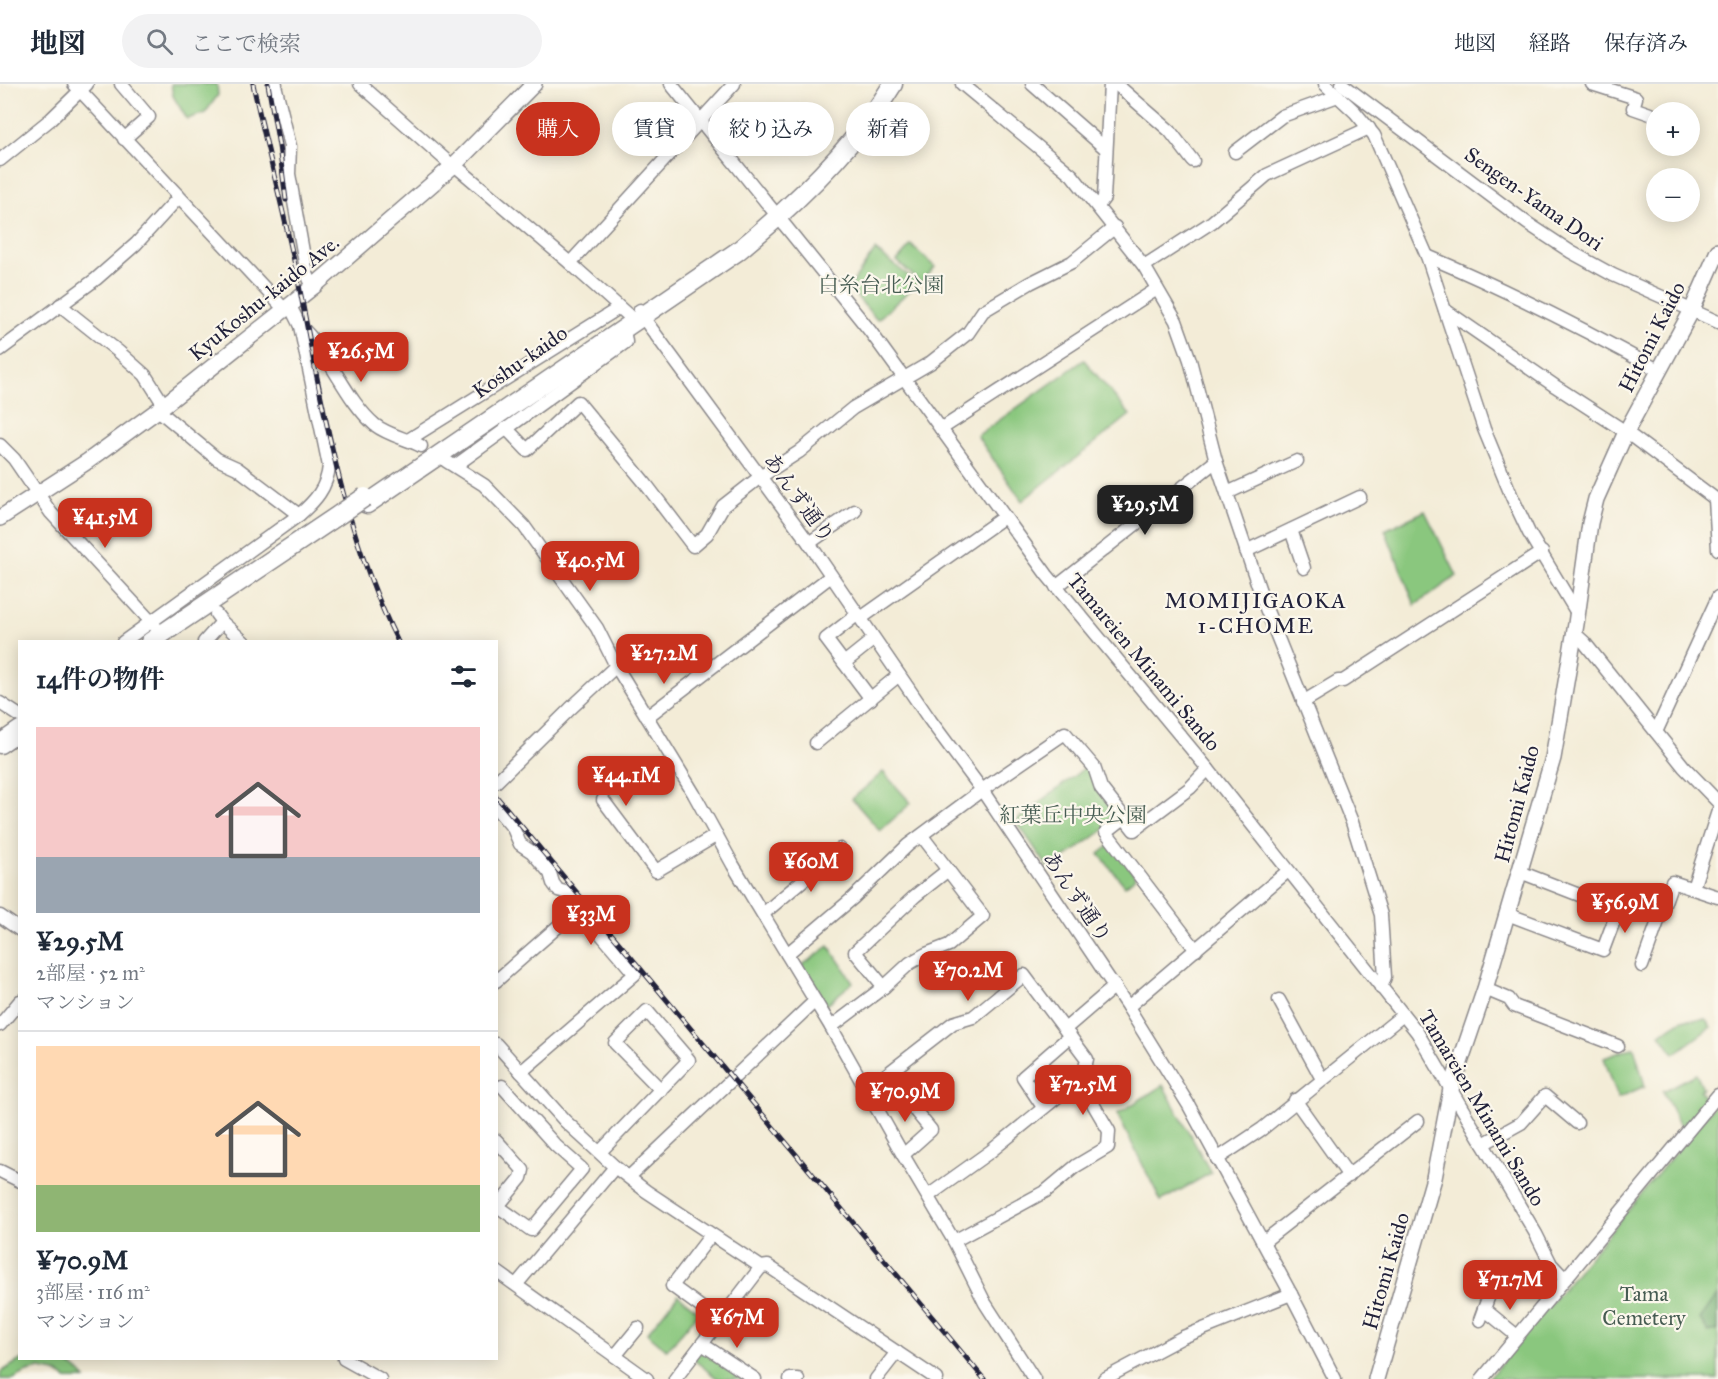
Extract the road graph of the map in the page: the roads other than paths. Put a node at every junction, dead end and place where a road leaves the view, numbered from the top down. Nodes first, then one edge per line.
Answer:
1 (120, 84) edge
2 (276, 84) edge
3 (360, 84) edge
4 (534, 84) edge
5 (671, 84) edge
6 (734, 84) edge
7 (884, 84) edge
8 (893, 84) edge
9 (962, 84) edge
10 (1032, 84) edge
11 (1110, 84) edge
12 (1116, 84) edge
13 (1324, 84) edge
14 (1592, 84) edge
15 (81, 86) edge
16 (1340, 90) edge
17 (1646, 113) edge
18 (701, 121) junction
19 (1369, 128) junction
20 (124, 139) junction
21 (1105, 148) junction
22 (1235, 152) dead end
23 (0, 160) edge
24 (1193, 161) dead end
25 (453, 165) junction
26 (179, 197) junction
27 (1098, 206) junction
28 (777, 214) junction
29 (1114, 227) junction
30 (1718, 251) edge
31 (1427, 256) junction
32 (570, 262) junction
33 (1143, 266) junction
34 (313, 287) junction
35 (1157, 289) junction
36 (60, 305) junction
37 (288, 308) junction
38 (1444, 310) junction
39 (1692, 310) junction
40 (631, 315) junction
41 (1718, 322) edge
42 (300, 326) junction
43 (0, 350) edge
44 (1660, 371) junction
45 (904, 378) junction
46 (161, 407) junction
47 (506, 428) junction
48 (941, 429) junction
49 (1626, 432) junction
50 (408, 440) junction
51 (0, 445) edge
52 (421, 446) dead end
53 (1216, 461) junction
54 (1297, 461) dead end
55 (760, 477) junction
56 (38, 493) junction
57 (1227, 493) junction
58 (1360, 497) dead end
59 (1716, 500) edge
60 (855, 511) dead end
61 (299, 515) junction
62 (343, 516) junction
63 (1004, 517) junction
64 (0, 518) edge
65 (1291, 530) junction
66 (809, 543) junction
67 (1718, 549) edge
68 (1246, 551) junction
69 (1542, 552) junction
70 (1304, 568) dead end
71 (831, 576) junction
72 (1056, 587) junction
73 (1718, 597) edge
74 (1577, 613) junction
75 (859, 616) junction
76 (152, 630) edge
77 (1574, 633) junction
78 (874, 639) junction
79 (128, 640) edge
80 (169, 640) edge
81 (205, 640) edge
82 (242, 640) edge
83 (844, 663) junction
84 (616, 666) junction
85 (899, 675) junction
86 (870, 699) junction
87 (1303, 702) junction
88 (0, 703) edge
89 (18, 715) edge
90 (647, 717) junction
91 (18, 731) edge
92 (1656, 732) junction
93 (18, 743) edge
94 (816, 743) dead end
95 (0, 744) edge
96 (0, 755) edge
97 (1208, 769) junction
98 (498, 780) edge
99 (982, 790) junction
100 (603, 800) dead end
101 (1718, 802) edge
102 (498, 810) edge
103 (1718, 811) edge
104 (1124, 818) junction
105 (717, 835) junction
106 (922, 836) junction
107 (840, 849) dead end
108 (948, 870) junction
109 (1288, 871) junction
110 (1520, 872) junction
111 (1693, 888) junction
112 (1718, 897) edge
113 (579, 908) junction
114 (763, 914) junction
115 (1507, 914) junction
116 (0, 916) edge
117 (18, 929) edge
118 (1196, 950) junction
119 (787, 954) junction
120 (1642, 966) dead end
121 (498, 979) edge
122 (1115, 986) junction
123 (884, 987) junction
124 (1381, 988) junction
125 (1485, 989) junction
126 (1279, 1000) dead end
127 (815, 1001) junction
128 (18, 1004) edge
129 (1128, 1007) junction
130 (1403, 1015) junction
131 (0, 1025) edge
132 (831, 1028) junction
133 (1067, 1032) junction
134 (1618, 1046) dead end
135 (498, 1050) edge
136 (520, 1072) junction
137 (1322, 1079) junction
138 (1079, 1080) junction
139 (498, 1085) edge
140 (897, 1089) junction
141 (1451, 1089) junction
142 (660, 1090) junction
143 (1718, 1095) edge
144 (1295, 1100) junction
145 (876, 1107) junction
146 (1043, 1107) junction
147 (1418, 1121) dead end
148 (1576, 1123) dead end
149 (498, 1142) edge
150 (1483, 1144) junction
151 (600, 1152) junction
152 (903, 1155) junction
153 (1217, 1159) junction
154 (615, 1167) junction
155 (0, 1171) edge
156 (1349, 1176) junction
157 (629, 1177) junction
158 (18, 1181) edge
159 (928, 1196) junction
160 (498, 1204) edge
161 (498, 1206) edge
162 (711, 1235) junction
163 (954, 1241) junction
164 (1263, 1242) junction
165 (761, 1267) junction
166 (498, 1272) edge
167 (1565, 1279) junction
168 (516, 1286) junction
169 (1492, 1287) dead end
170 (1292, 1294) junction
171 (720, 1321) junction
172 (638, 1328) dead end
173 (1517, 1336) junction
174 (702, 1344) junction
175 (897, 1352) junction
176 (615, 1356) junction
177 (346, 1360) edge
178 (380, 1379) edge
179 (647, 1379) edge
180 (676, 1379) edge
181 (755, 1379) edge
182 (790, 1379) edge
183 (798, 1379) edge
184 (876, 1379) edge
185 (936, 1379) edge
186 (1034, 1379) edge
187 (1104, 1379) edge
188 (1335, 1379) edge
189 (1376, 1379) edge
190 (1482, 1379) edge

1 - 20 street
2 - 34 street
3 - 25 street, あんず通り
4 - 25 main road, KyuKoshu-kaido Ave.
5 - 18 street, Tamareien Minami Sando
6 - 18 street
7 - 28 highway, Koshu-kaido
8 - 28 highway, Koshu-kaido
9 - 27 street
10 - 21 street
11 - 21 street
12 - 24 street
13 - 16 street
14 - 17 street
15 - 20 street
15 - 23 street
16 - 19 street
16 - 22 street
16 - 39 street, Sengen-Yama Dori
18 - 28 street, Tamareien Minami Sando
18 - 32 street
19 - 31 street
19 - 33 street
20 - 26 street
21 - 27 street
25 - 32 street, あんず通り
25 - 34 main road, KyuKoshu-kaido Ave.
26 - 36 street
26 - 37 street
27 - 29 street
28 - 40 highway, Koshu-kaido
28 - 45 street, Tamareien Minami Sando
29 - 33 street
29 - 45 street
30 - 39 main road, Hitomi Kaido
31 - 38 street
31 - 44 street
32 - 40 street, あんず通り
33 - 35 street
34 - 37 main road, KyuKoshu-kaido Ave.
35 - 48 street
35 - 53 street
36 - 43 street
36 - 46 street
37 - 42 street
37 - 46 main road, KyuKoshu-kaido Ave.
38 - 49 street
38 - 69 street
39 - 41 street, Sengen-Yama Dori
39 - 44 main road, Hitomi Kaido
40 - 47 street
40 - 50 street
40 - 55 street, あんず通り
40 - 62 highway, Koshu-kaido
42 - 50 street
42 - 61 street
44 - 49 main road, Hitomi Kaido
45 - 48 street, Tamareien Minami Sando
45 - 55 street
46 - 56 main road, KyuKoshu-kaido Ave.
46 - 61 street
47 - 55 street
47 - 84 street
48 - 63 street, Tamareien Minami Sando
49 - 59 street
49 - 74 main road, Hitomi Kaido
50 - 52 street
51 - 56 street
53 - 57 street
53 - 72 street
54 - 57 street
55 - 66 street, あんず通り
56 - 64 main road, KyuKoshu-kaido Ave.
56 - 76 street
57 - 68 street
58 - 65 street
59 - 67 street
60 - 66 street
61 - 76 street
62 - 76 highway, Koshu-kaido
62 - 80 highway, Koshu-kaido
63 - 72 street, Tamareien Minami Sando
63 - 75 street
65 - 68 street
65 - 70 street
66 - 71 street, あんず通り
68 - 87 street
69 - 74 street
69 - 87 street
71 - 75 street, あんず通り
71 - 90 street
72 - 97 street, Tamareien Minami Sando
73 - 92 street
74 - 77 main road, Hitomi Kaido
75 - 78 street, あんず通り
75 - 83 street
76 - 79 street
77 - 92 street
77 - 110 main road, Hitomi Kaido
78 - 83 street
78 - 85 street, あんず通り
81 - 82 street
83 - 86 street
84 - 90 street
84 - 98 street
85 - 86 street
85 - 99 street, あんず通り
86 - 94 street
87 - 124 street
88 - 89 street
90 - 105 street
91 - 95 highway
92 - 101 street
93 - 96 highway
97 - 104 street
97 - 109 street, Tamareien Minami Sando
99 - 104 street
99 - 106 street
99 - 122 street, あんず通り
100 - 105 street
102 - 113 street
103 - 111 street
104 - 118 street
105 - 114 street
106 - 108 street
106 - 119 street
107 - 114 street
108 - 123 street
108 - 123 street
109 - 118 street
109 - 124 street, Tamareien Minami Sando
110 - 115 main road, Hitomi Kaido
110 - 115 street
111 - 112 street
111 - 120 street
113 - 121 street
113 - 136 street
114 - 119 street
115 - 125 main road, Hitomi Kaido
116 - 117 street
118 - 129 street
119 - 127 street
122 - 129 street, あんず通り
122 - 133 street
123 - 132 street
124 - 130 street, Tamareien Minami Sando
125 - 134 street
125 - 141 main road, Hitomi Kaido
126 - 137 street
127 - 132 street
127 - 157 street
128 - 131 street
129 - 153 street, あんず通り
130 - 137 street
130 - 141 street, Tamareien Minami Sando
132 - 145 street
133 - 138 street
133 - 140 street
133 - 146 street
135 - 136 street
136 - 151 street
137 - 144 street
138 - 146 street
138 - 163 street
139 - 161 street
140 - 145 street
140 - 152 street
141 - 150 street, Tamareien Minami Sando
141 - 189 main road, Hitomi Kaido
142 - 142 street
142 - 151 street
143 - 167 street
144 - 153 street
144 - 156 street
145 - 152 street
146 - 159 street
147 - 156 street
148 - 150 street
149 - 160 street
150 - 167 street, Tamareien Minami Sando
151 - 154 street
152 - 159 street
153 - 164 street, あんず通り
154 - 157 street
154 - 168 street
155 - 158 street
156 - 164 street
157 - 162 street
159 - 163 street
162 - 165 street
162 - 171 street
163 - 186 street
164 - 170 street, あんず通り
165 - 171 street
165 - 175 street
166 - 168 street
167 - 173 street
168 - 176 street
169 - 173 street
170 - 187 street
170 - 188 street, あんず通り
171 - 174 street
172 - 176 street
173 - 190 street
174 - 180 street
174 - 181 street
175 - 184 street
175 - 185 street
176 - 179 street
177 - 178 street
182 - 183 street

